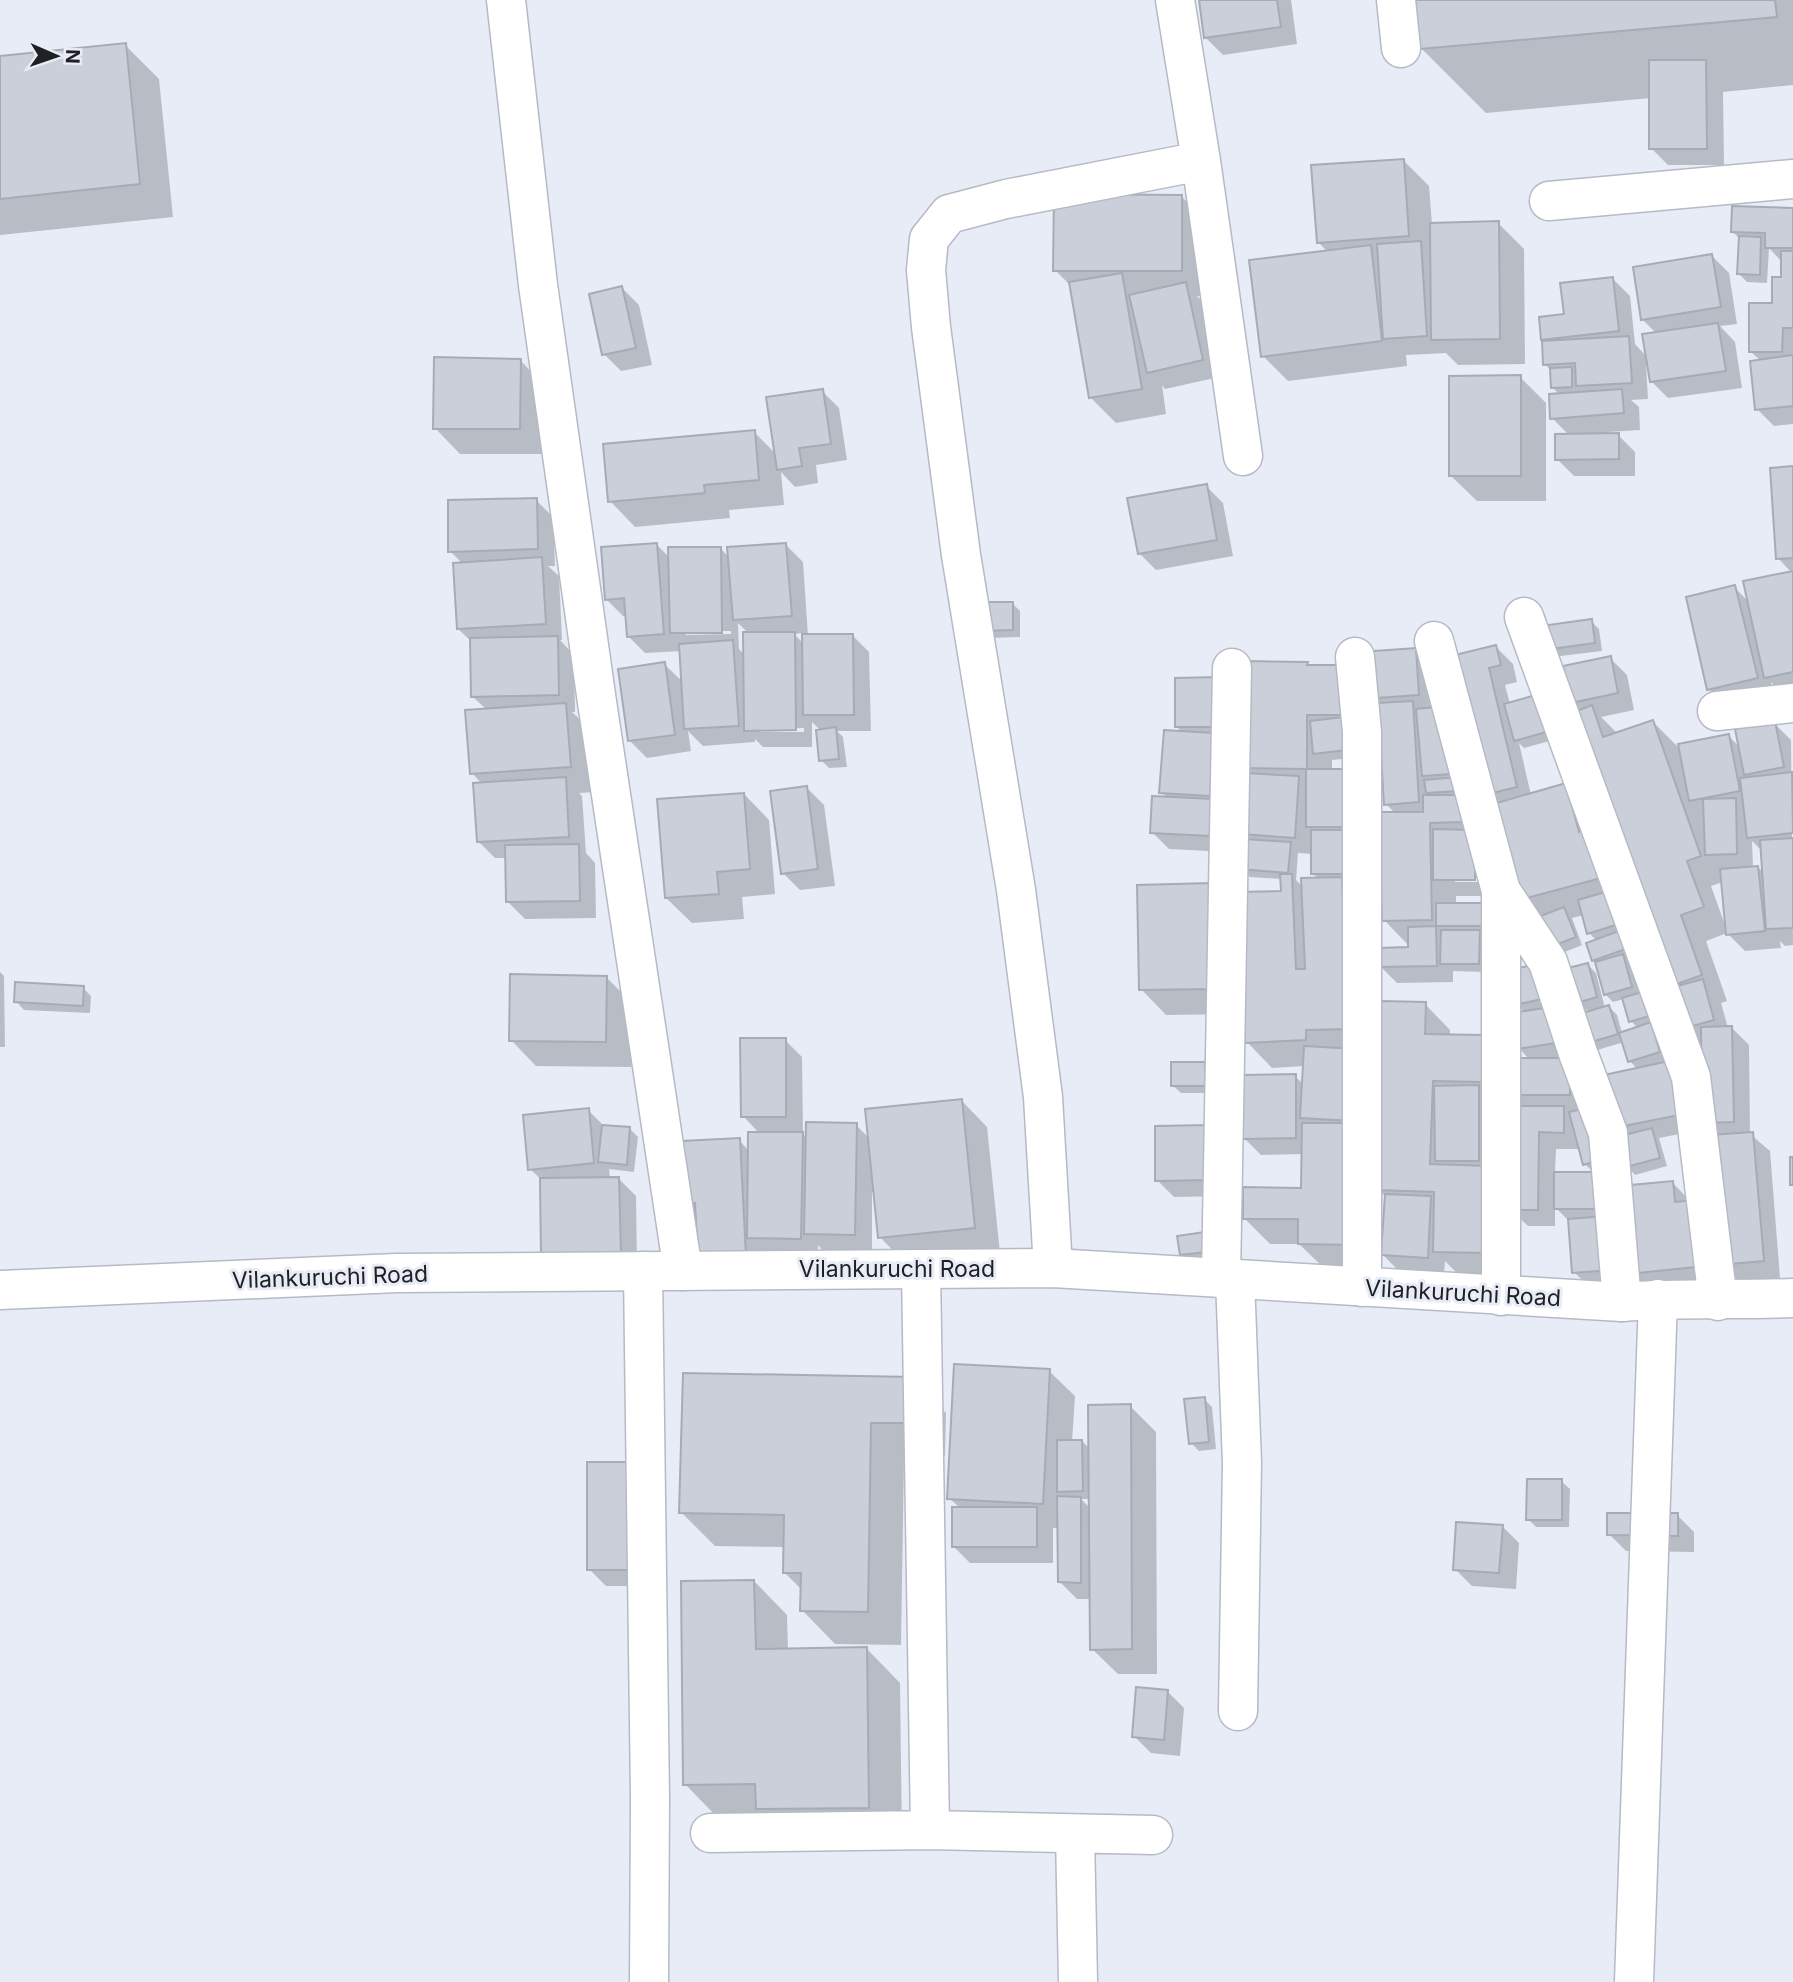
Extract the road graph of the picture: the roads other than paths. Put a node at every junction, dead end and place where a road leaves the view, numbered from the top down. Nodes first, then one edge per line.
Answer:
1 (506, 0) edge
2 (1175, 0) edge
3 (1396, 0) edge
4 (1401, 48) dead end
5 (1201, 161) junction
6 (1793, 178) edge
7 (1549, 201) dead end
8 (1243, 456) dead end
9 (1524, 617) dead end
10 (1434, 641) dead end
11 (1355, 657) dead end
12 (1232, 668) dead end
13 (1793, 703) edge
14 (1717, 711) dead end
15 (1501, 891) junction
16 (1053, 1268) junction
17 (921, 1269) junction
18 (643, 1270) junction
19 (683, 1271) junction
20 (1228, 1279) junction
21 (1362, 1287) junction
22 (0, 1290) edge
23 (1501, 1296) junction
24 (1793, 1298) edge
25 (1640, 1301) junction
26 (1718, 1301) junction
27 (1238, 1711) dead end
28 (930, 1830) junction
29 (710, 1833) dead end
30 (1075, 1834) junction
31 (1153, 1835) dead end
32 (649, 1982) edge
33 (1077, 1982) edge
34 (1634, 1982) edge

1 - 19 street
2 - 5 street
3 - 4 street
5 - 8 street
5 - 16 street
6 - 7 street
9 - 26 street
10 - 15 street
11 - 21 street
12 - 20 street
13 - 14 street
15 - 23 street
15 - 25 street
16 - 17 street, Vilankuruchi Road
16 - 20 street, Vilankuruchi Road
17 - 19 street, Vilankuruchi Road
17 - 28 street
18 - 19 street, Vilankuruchi Road
18 - 22 street, Vilankuruchi Road
18 - 32 street
20 - 21 street, Vilankuruchi Road
20 - 27 street
21 - 23 street, Vilankuruchi Road
23 - 25 street, Vilankuruchi Road
24 - 26 street, Vilankuruchi Road
25 - 26 street, Vilankuruchi Road
25 - 34 street
28 - 29 street
28 - 30 street
30 - 31 street
30 - 33 street

